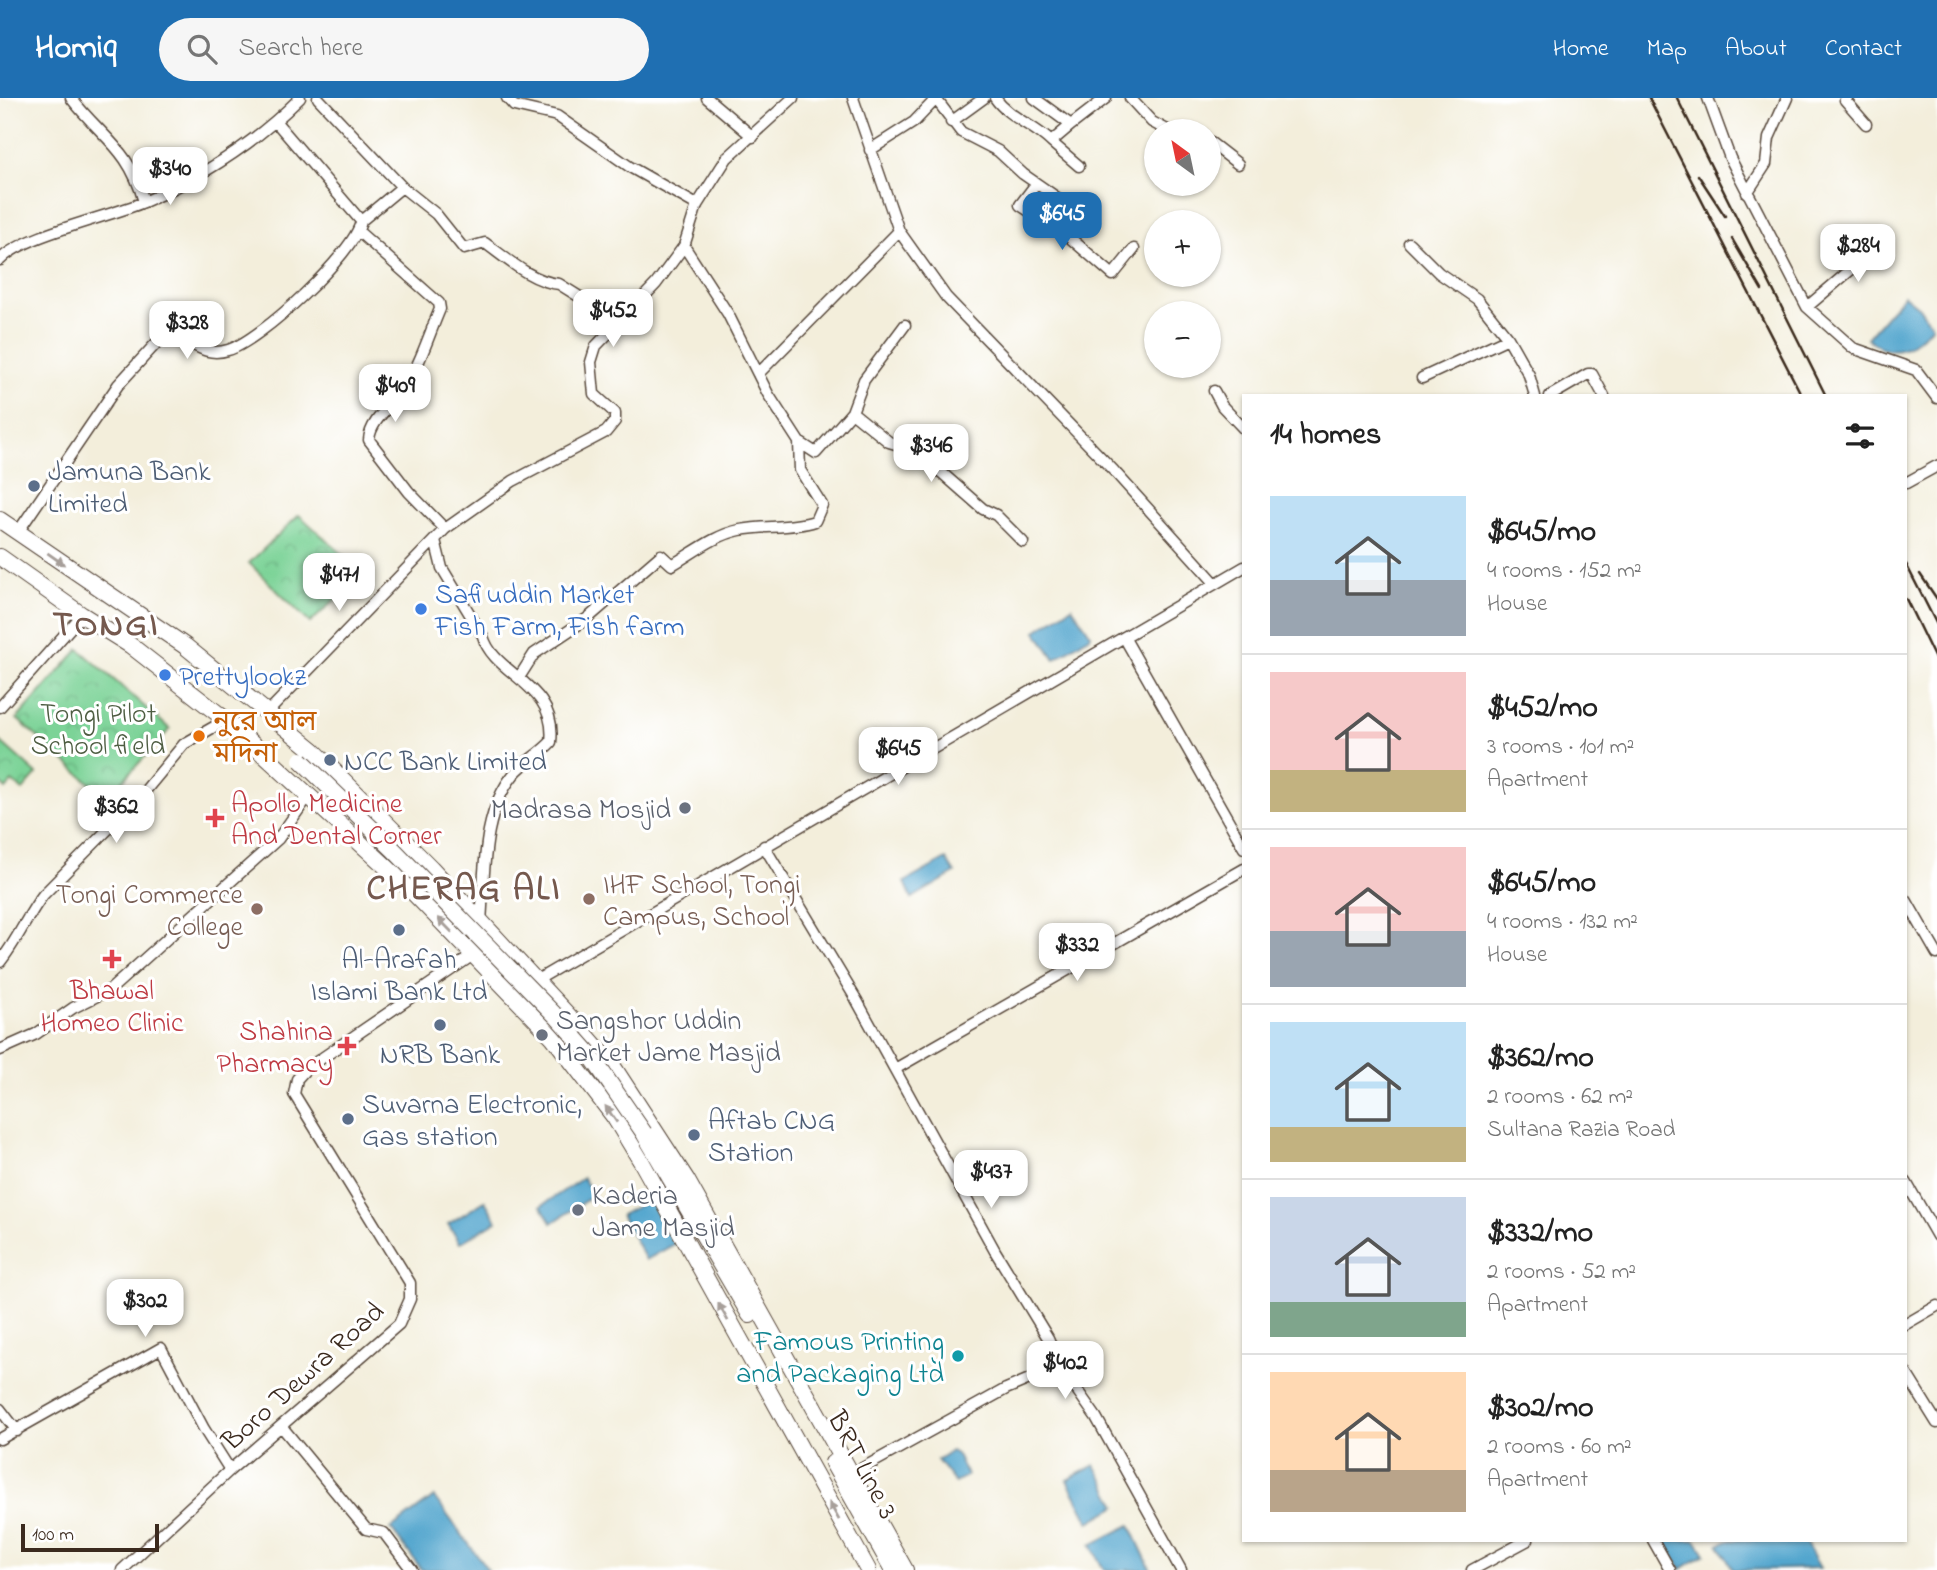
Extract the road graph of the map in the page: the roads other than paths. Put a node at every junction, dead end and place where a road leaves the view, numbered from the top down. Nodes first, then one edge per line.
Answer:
1 (71, 98) edge
2 (300, 98) edge
3 (318, 98) edge
4 (507, 98) edge
5 (707, 98) edge
6 (793, 98) edge
7 (853, 98) edge
8 (984, 98) edge
9 (995, 98) edge
10 (1034, 98) edge
11 (1106, 98) edge
12 (1130, 98) edge
13 (1708, 98) edge
14 (1787, 98) edge
15 (1847, 98) edge
16 (1149, 119) edge
17 (276, 122) junction
18 (951, 122) junction
19 (1866, 124) dead end
20 (1071, 125) junction
21 (753, 137) junction
22 (1051, 142) junction
23 (870, 150) junction
24 (1222, 152) edge
25 (1238, 164) dead end
26 (1079, 166) dead end
27 (1036, 184) junction
28 (402, 187) junction
29 (1748, 193) junction
30 (144, 202) junction
31 (696, 205) junction
32 (1072, 208) dead end
33 (360, 227) junction
34 (900, 231) junction
35 (1883, 236) dead end
36 (1409, 243) dead end
37 (684, 246) junction
38 (1134, 248) dead end
39 (0, 260) edge
40 (1807, 307) junction
41 (620, 322) junction
42 (905, 326) dead end
43 (1508, 338) junction
44 (758, 374) junction
45 (1422, 378) dead end
46 (1214, 391) dead end
47 (1534, 394) edge
48 (1553, 394) edge
49 (1603, 394) edge
50 (1937, 398) edge
51 (852, 412) junction
52 (1242, 427) edge
53 (799, 442) junction
54 (1937, 466) edge
55 (1907, 482) edge
56 (0, 520) edge
57 (445, 529) junction
58 (18, 532) junction
59 (435, 540) junction
60 (1023, 542) dead end
61 (0, 557) edge
62 (1242, 568) edge
63 (1214, 583) junction
64 (82, 615) junction
65 (1124, 637) junction
66 (520, 676) junction
67 (0, 707) edge
68 (267, 713) junction
69 (226, 720) junction
70 (301, 760) dead end
71 (309, 795) junction
72 (1242, 844) edge
73 (764, 846) junction
74 (1242, 870) edge
75 (1907, 902) edge
76 (481, 922) junction
77 (1937, 954) edge
78 (473, 955) junction
79 (0, 962) edge
80 (537, 980) junction
81 (0, 1050) edge
82 (895, 1069) junction
83 (1907, 1184) edge
84 (1937, 1236) edge
85 (1937, 1306) edge
86 (1907, 1323) edge
87 (1060, 1366) junction
88 (1907, 1375) edge
89 (0, 1409) edge
90 (1937, 1423) edge
91 (282, 1427) junction
92 (17, 1431) junction
93 (0, 1440) edge
94 (230, 1470) junction
95 (852, 1474) junction
96 (1524, 1542) edge
97 (1654, 1542) edge
98 (122, 1570) edge
99 (412, 1570) edge
100 (868, 1570) edge
101 (893, 1570) edge
102 (905, 1570) edge
103 (1181, 1570) edge
104 (1472, 1570) edge
105 (1670, 1570) edge

1 - 30 street
2 - 17 street
3 - 28 street
4 - 31 street
5 - 21 street
6 - 21 street
7 - 23 street
8 - 18 street
9 - 22 street
10 - 20 street
11 - 20 street
12 - 16 street
13 - 29 street
14 - 29 street
15 - 19 street
17 - 30 street
17 - 33 street
18 - 23 street
18 - 27 street
20 - 22 street
21 - 31 street
22 - 26 street
23 - 34 street
24 - 25 street
27 - 32 street
27 - 38 street
28 - 33 street
28 - 41 street
29 - 40 street
30 - 39 street
31 - 37 street
33 - 57 street
33 - 58 street
34 - 44 street
34 - 63 street
35 - 40 street
36 - 43 street
37 - 41 street
37 - 44 street
40 - 50 street
41 - 57 street
42 - 51 street
43 - 45 street
43 - 47 street
44 - 53 street
46 - 52 street
48 - 49 street
51 - 53 street
51 - 60 street
53 - 66 street
54 - 55 street
56 - 58 highway
57 - 59 street
58 -> 68 highway
59 - 66 street
59 - 68 street
61 - 64 highway
62 - 63 street
63 - 65 street
64 - 67 street
64 - 69 highway
65 - 72 street
65 - 73 street
66 - 76 street
68 - 76 highway
69 - 71 highway
69 - 79 street
70 - 101 highway, BRT Line 3, bridge
78 -> 71 highway
71 - 81 street
73 - 80 street
73 - 82 street
74 - 82 street
75 - 77 street
76 - 80 highway
78 - 91 street, Boro Dewra Road
100 -> 78 highway
80 - 95 highway
82 - 87 street
83 - 84 street
85 - 86 street
87 - 95 street
87 - 103 street
88 - 90 street
89 - 92 street
91 - 94 street, Boro Dewra Road
91 - 99 street
92 - 93 street
92 - 94 street
94 - 98 street, Boro Dewra Road
95 - 102 highway
96 - 104 street
97 - 105 street

